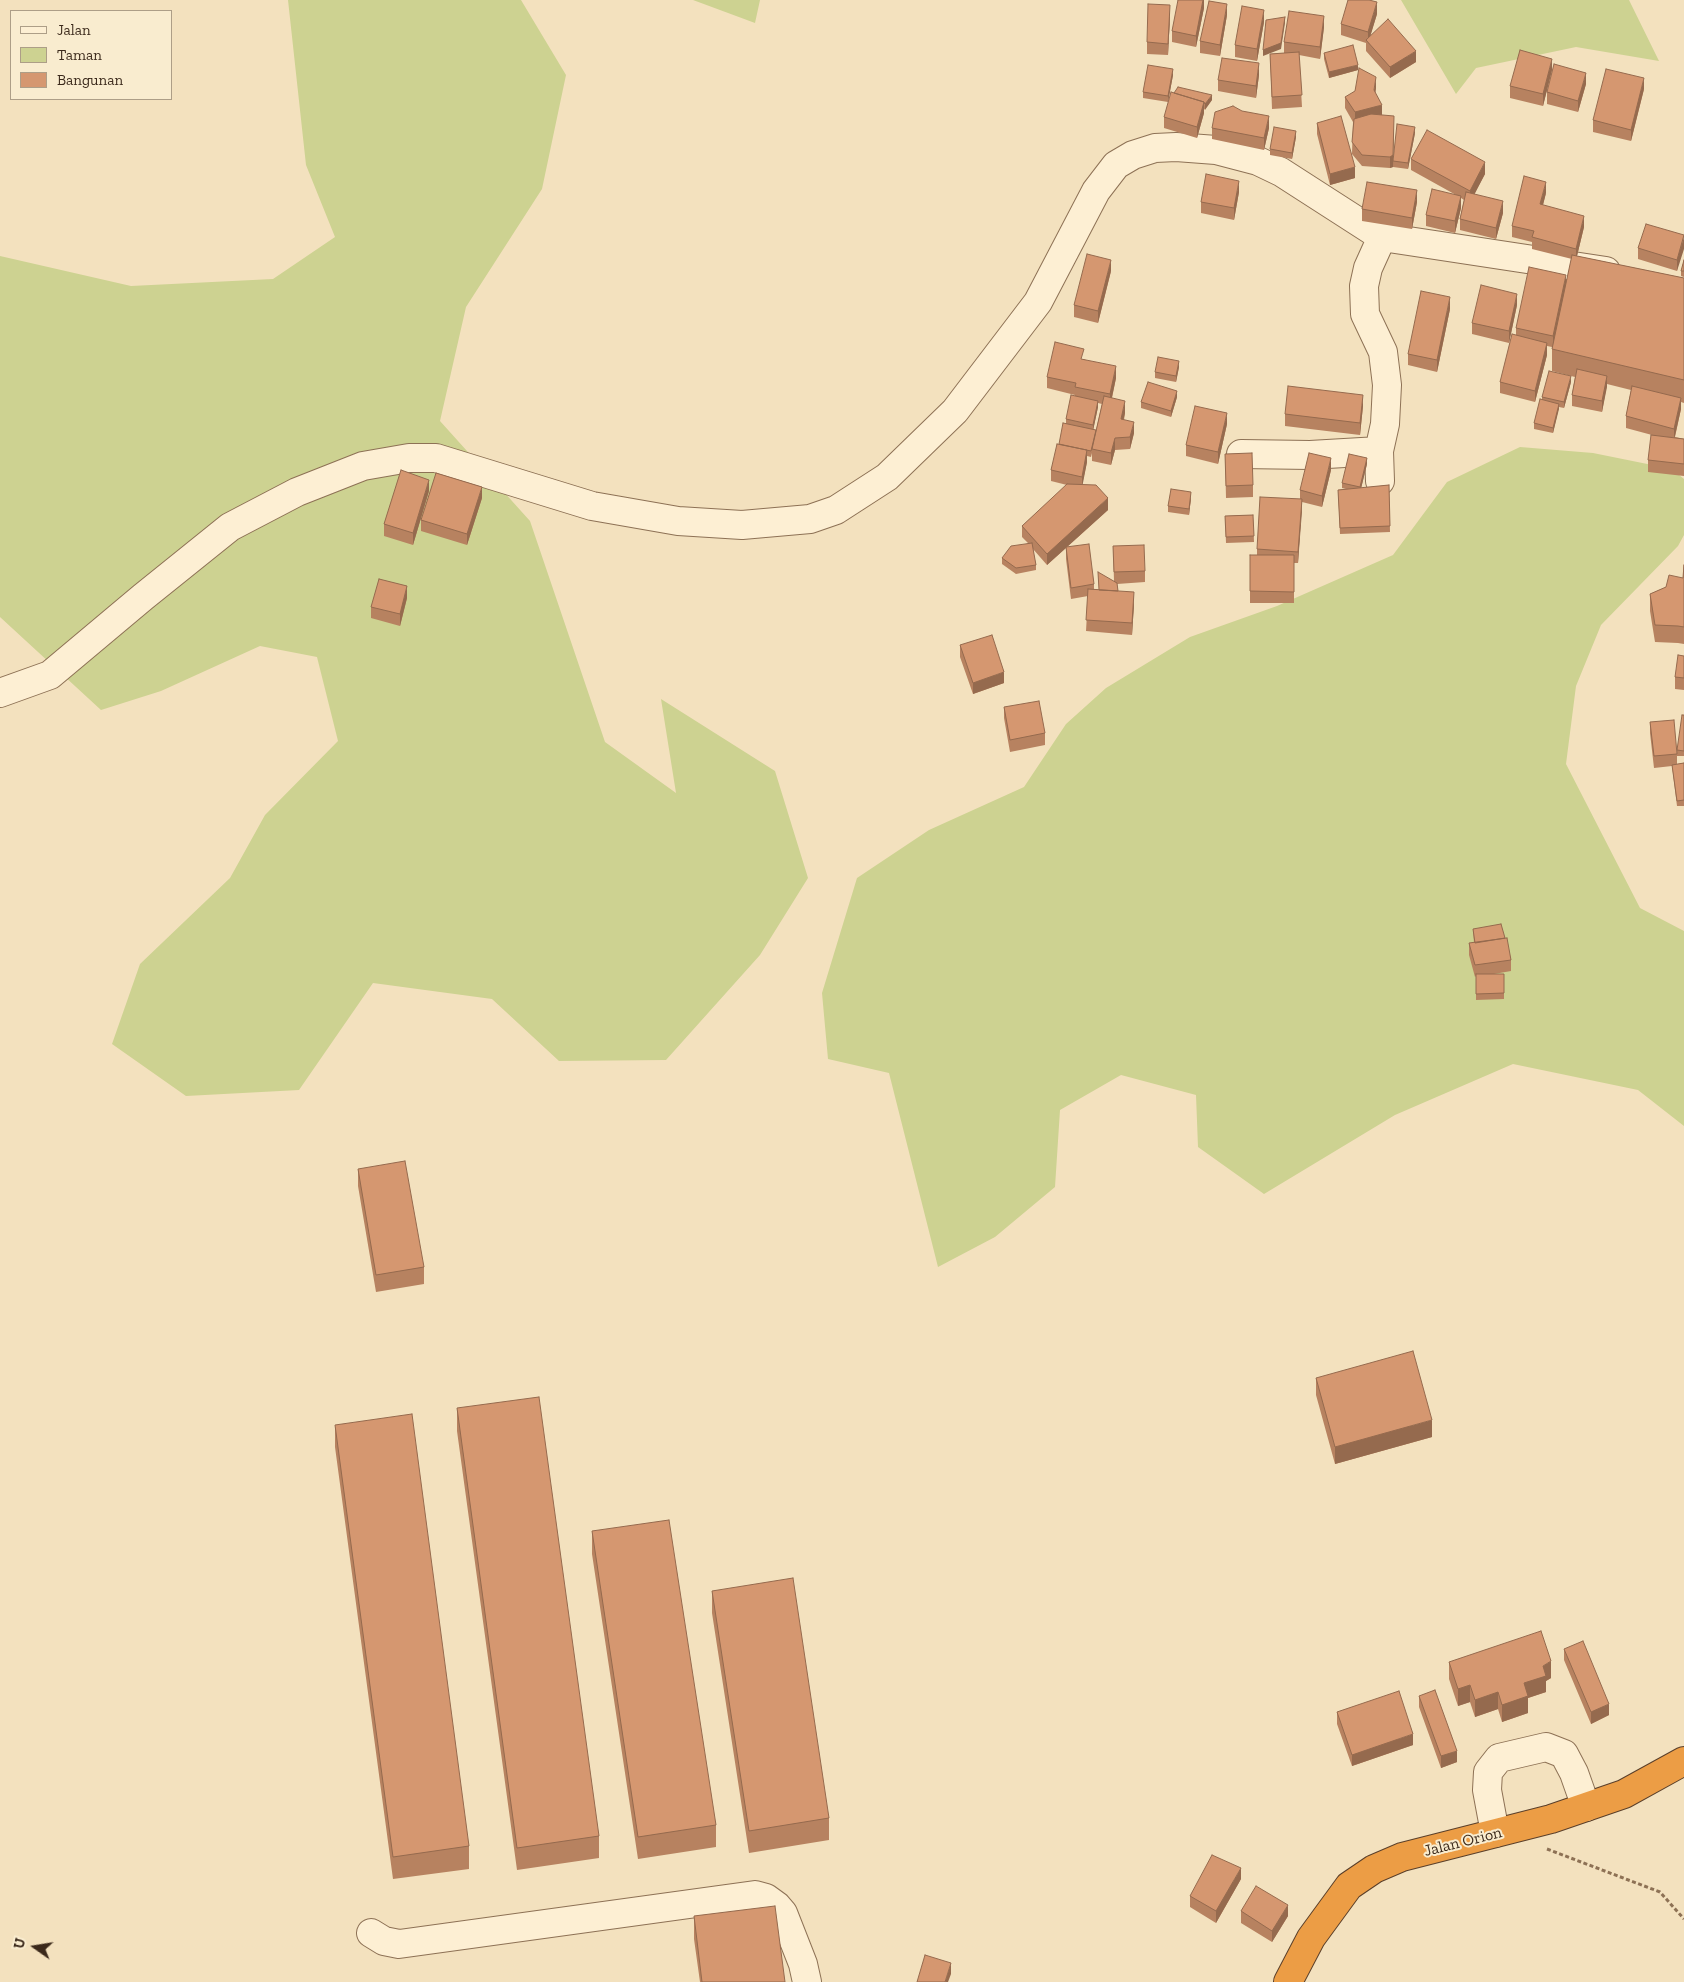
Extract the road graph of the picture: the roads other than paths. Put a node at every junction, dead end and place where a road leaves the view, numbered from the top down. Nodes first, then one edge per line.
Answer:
1 (1382, 236) junction
2 (1626, 274) edge
3 (1380, 451) junction
4 (1241, 454) edge
5 (1380, 481) dead end
6 (0, 693) edge
7 (1684, 1761) edge
8 (1586, 1807) junction
9 (1494, 1833) junction
10 (371, 1933) dead end
11 (807, 1982) edge
12 (1288, 1982) edge

1 - 2 street
1 - 3 street
1 - 6 street
3 - 4 street
3 - 5 street
7 - 8 highway, Jalan Orion
8 - 9 highway, Jalan Orion
8 - 9 street
9 - 12 highway, Jalan Orion
10 - 11 street

